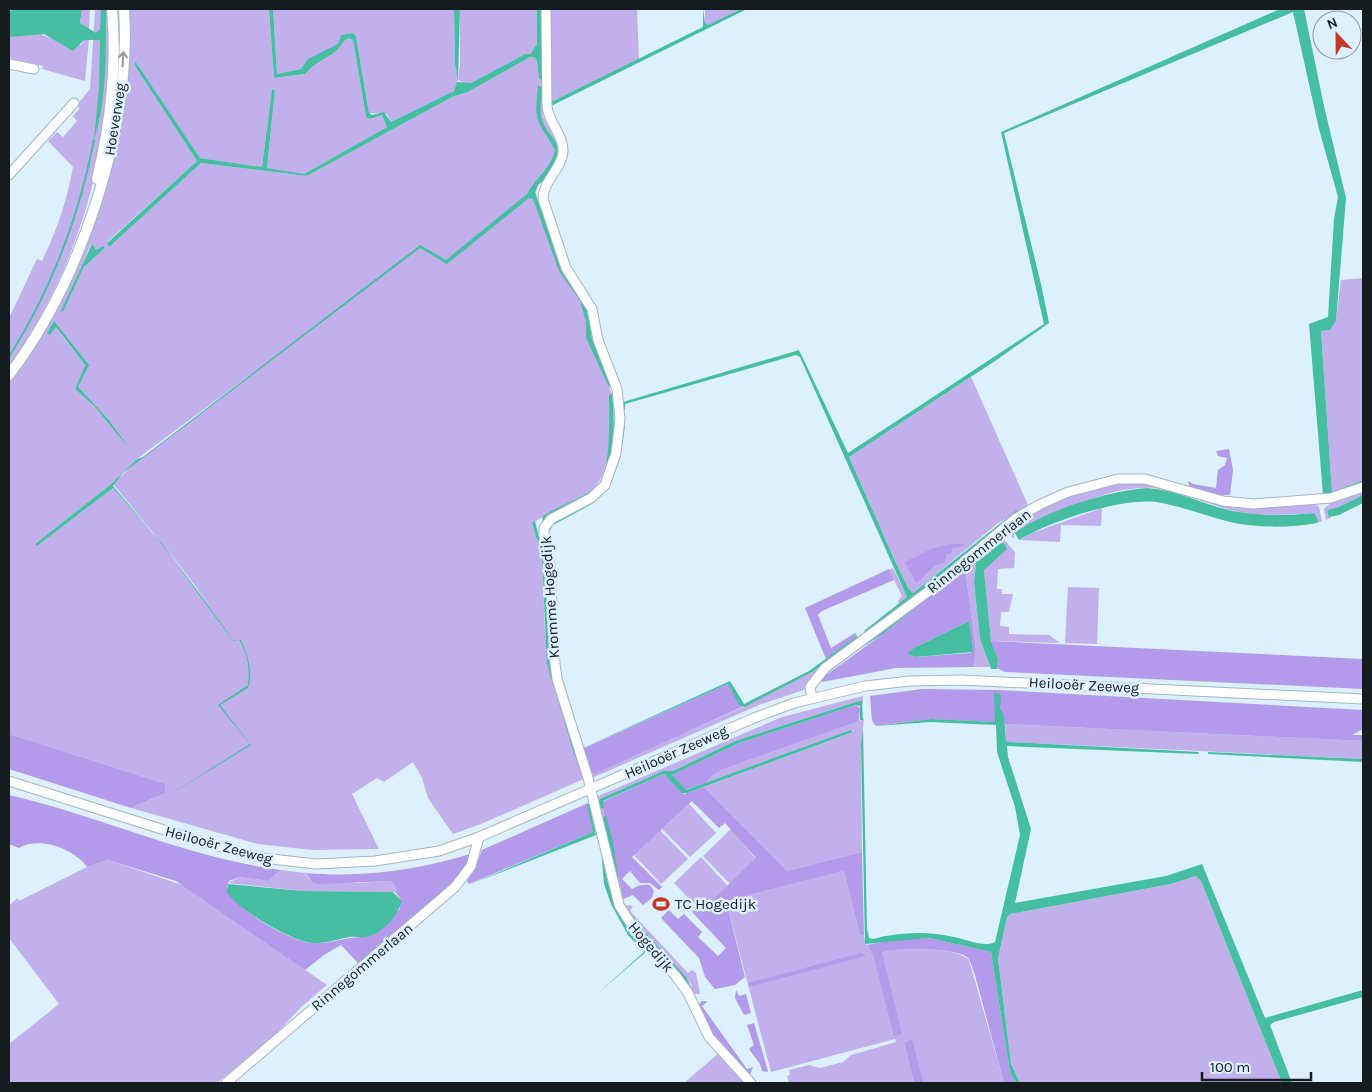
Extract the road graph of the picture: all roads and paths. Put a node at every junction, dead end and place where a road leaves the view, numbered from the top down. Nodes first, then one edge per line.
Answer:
1 (112, 9) edge
2 (124, 9) edge
3 (546, 9) edge
4 (9, 64) edge
5 (34, 69) dead end
6 (74, 103) dead end
7 (9, 175) edge
8 (86, 226) junction
9 (9, 375) edge
10 (1363, 487) edge
11 (812, 698) junction
12 (1363, 699) edge
13 (9, 781) edge
14 (591, 790) junction
15 (479, 837) junction
16 (226, 1083) edge
17 (751, 1083) edge

1 - 8 main road, Hoeverweg
8 -> 2 main road, Hoeverweg
3 - 14 street, Kromme Hogedijk
4 - 5 street
6 - 7 street
8 - 9 main road, Hoeverweg
10 - 11 street, Rinnegommerlaan
11 - 12 street, Heilooër Zeeweg
11 - 14 street, Heilooër Zeeweg
13 - 15 street, Heilooër Zeeweg
14 - 15 street, Heilooër Zeeweg
14 - 17 street, Hogedijk
15 - 16 street, Rinnegommerlaan

